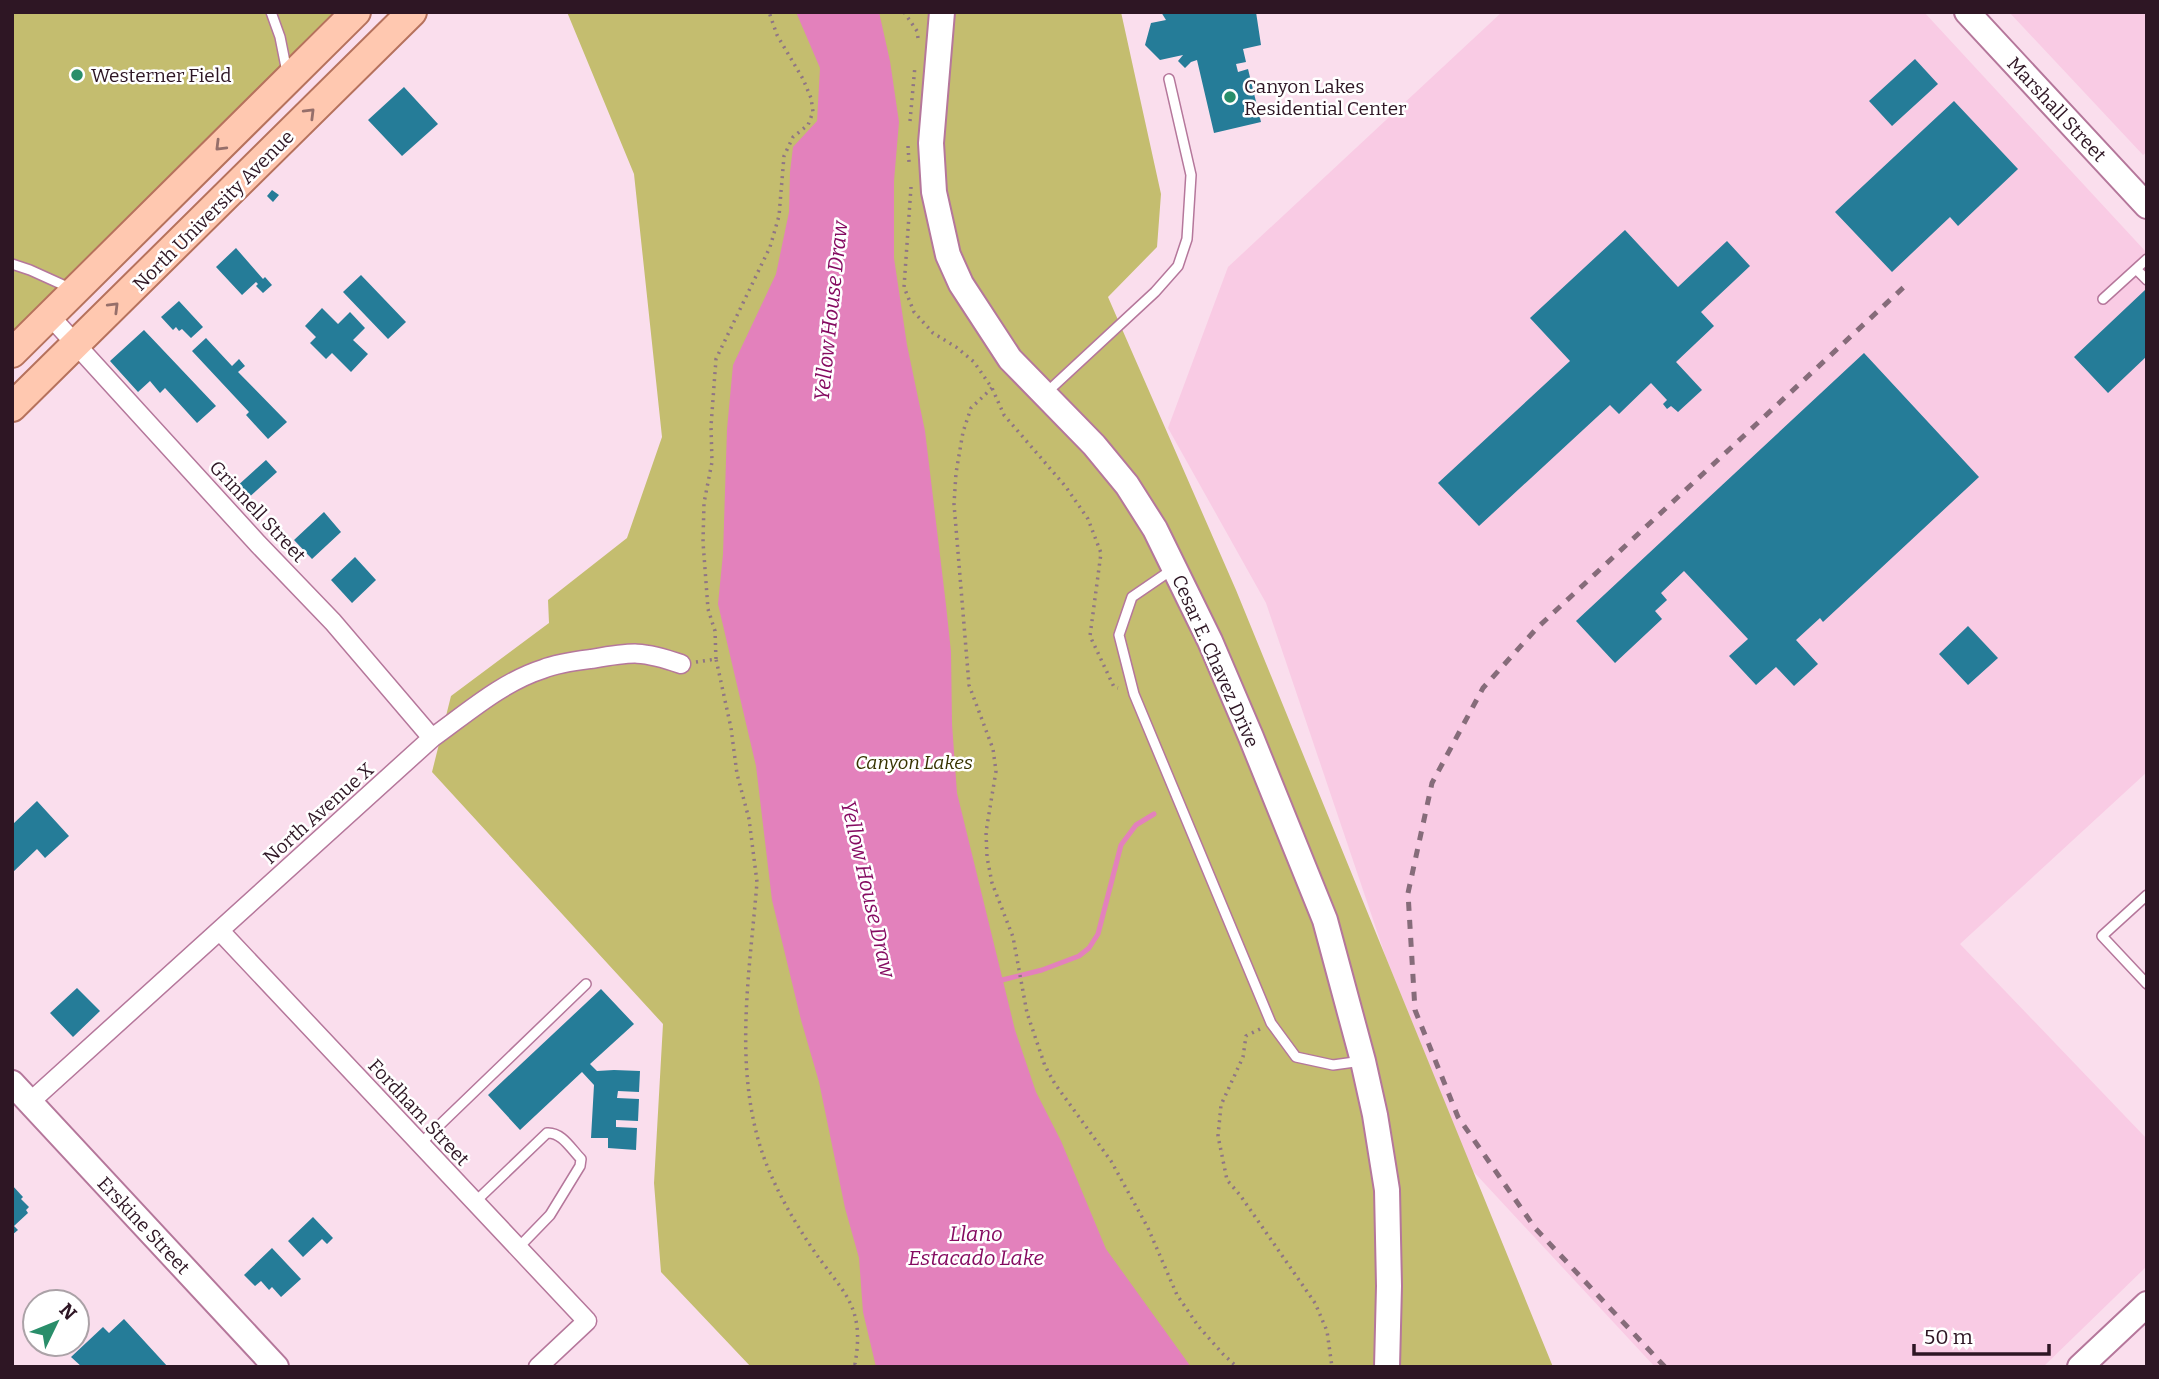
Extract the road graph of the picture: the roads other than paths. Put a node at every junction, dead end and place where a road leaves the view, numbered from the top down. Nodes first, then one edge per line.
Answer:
1 (271, 12) edge
2 (356, 12) edge
3 (412, 12) edge
4 (942, 12) edge
5 (1967, 12) edge
6 (288, 77) junction
7 (1169, 79) dead end
8 (2147, 206) edge
9 (2147, 259) edge
10 (12, 264) edge
11 (2136, 269) junction
12 (2147, 280) edge
13 (76, 290) junction
14 (2103, 299) dead end
15 (50, 316) junction
16 (76, 344) junction
17 (12, 353) edge
18 (1045, 395) junction
19 (12, 407) edge
20 (1174, 568) junction
21 (681, 664) road end
22 (432, 738) junction
23 (2147, 895) edge
24 (220, 931) junction
25 (2147, 984) edge
26 (586, 985) dead end
27 (1363, 1061) junction
28 (12, 1083) edge
29 (30, 1102) junction
30 (421, 1144) junction
31 (475, 1202) junction
32 (518, 1248) junction
33 (2147, 1304) edge
34 (276, 1367) edge
35 (538, 1367) edge
36 (1387, 1367) edge
37 (2080, 1367) edge

1 - 6 lane
2 - 6 main road
16 -> 3 main road, North University Avenue
4 - 18 street, Cesar E. Chavez Drive
5 - 8 street, Marshall Street
6 -> 13 main road
7 - 18 lane
9 - 11 lane
10 - 13 lane
11 - 12 lane
11 - 14 lane
13 - 15 main road
15 - 16 street, Grinnell Street
15 - 17 main road
16 - 19 main road, North University Avenue
16 - 22 street, Grinnell Street
18 - 20 street, Cesar E. Chavez Drive
20 - 27 street, Cesar E. Chavez Drive
20 - 27 lane
21 - 22 street, North Avenue X
22 - 24 street, North Avenue X
23 - 25 lane
24 - 29 street, North Avenue X
24 - 30 street, Fordham Street
26 - 30 lane
27 - 36 street, Cesar E. Chavez Drive
28 - 29 street, Erskine Street
29 - 34 street, Erskine Street
30 - 31 street, Fordham Street
31 - 32 street, Fordham Street
31 - 32 lane
32 - 35 street, Fordham Street
33 - 37 street

